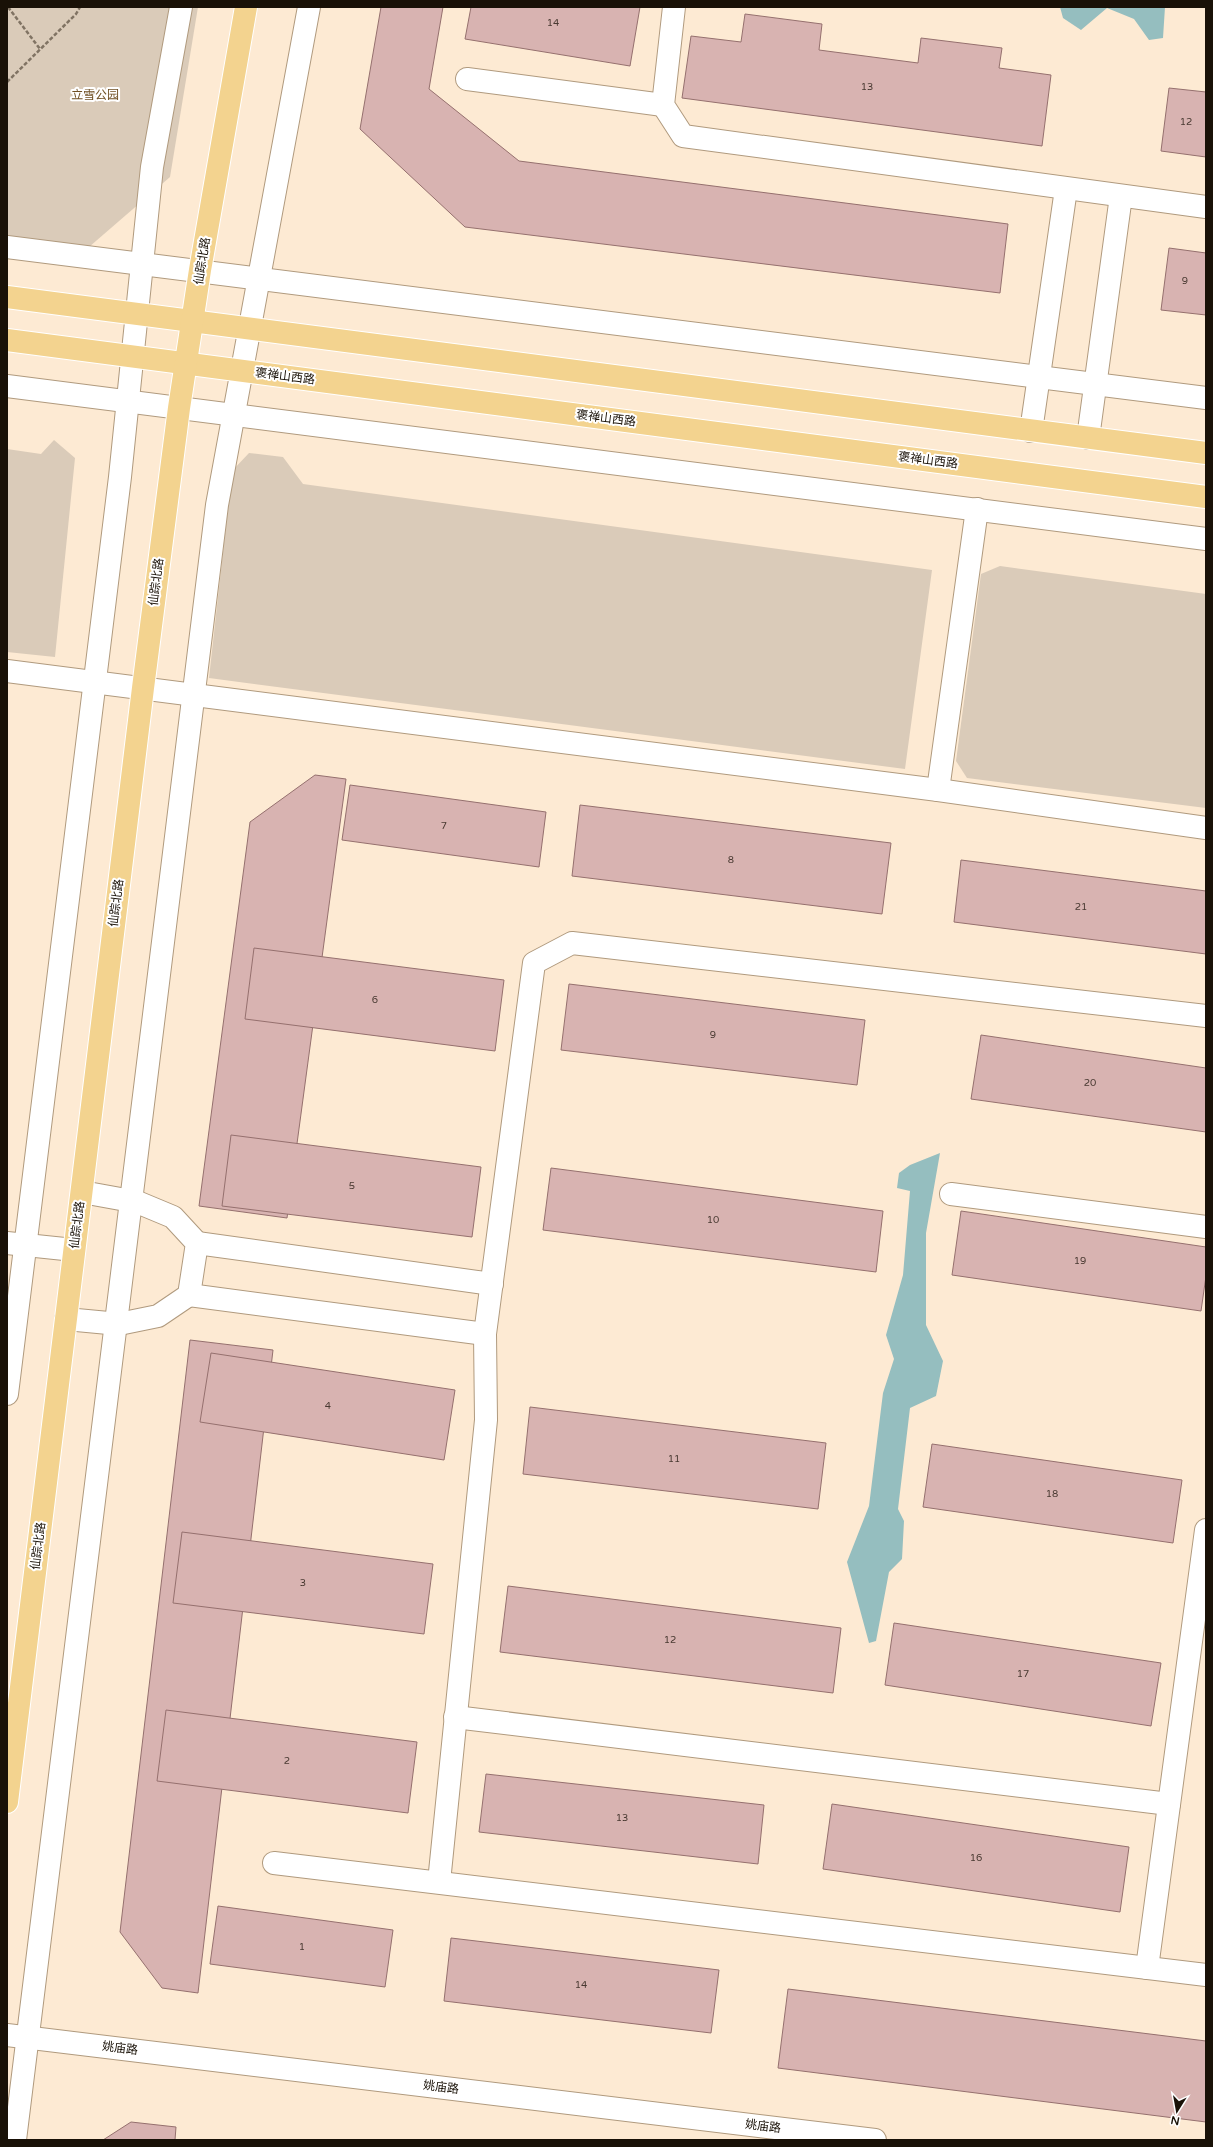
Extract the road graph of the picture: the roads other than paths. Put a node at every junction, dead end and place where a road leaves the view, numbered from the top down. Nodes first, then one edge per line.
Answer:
1 (181, 7) edge
2 (246, 7) edge
3 (309, 7) edge
4 (674, 7) edge
5 (467, 79) dead end
6 (663, 105) junction
7 (1066, 189) junction
8 (1121, 196) junction
9 (1206, 207) edge
10 (7, 247) edge
11 (142, 264) junction
12 (200, 270) junction
13 (259, 278) junction
14 (7, 297) edge
15 (137, 314) junction
16 (192, 321) junction
17 (249, 328) junction
18 (7, 340) edge
19 (133, 356) junction
20 (186, 363) junction
21 (242, 371) junction
22 (1039, 376) junction
23 (1096, 383) junction
24 (7, 386) edge
25 (1206, 398) edge
26 (128, 401) junction
27 (179, 408) junction
28 (234, 415) junction
29 (1031, 431) junction
30 (1088, 438) junction
31 (1206, 453) edge
32 (1206, 496) edge
33 (977, 509) junction
34 (1206, 539) edge
35 (7, 671) edge
36 (142, 688) junction
37 (938, 790) junction
38 (1206, 828) edge
39 (1206, 1016) edge
40 (82, 1192) junction
41 (951, 1194) dead end
42 (131, 1201) junction
43 (1206, 1226) edge
44 (7, 1243) edge
45 (197, 1243) junction
46 (74, 1250) junction
47 (492, 1284) junction
48 (189, 1295) junction
49 (66, 1319) junction
50 (116, 1324) junction
51 (485, 1334) junction
52 (7, 1394) edge
53 (1206, 1530) edge
54 (455, 1717) junction
55 (7, 1802) edge
56 (1169, 1804) junction
57 (274, 1863) dead end
58 (439, 1882) junction
59 (1147, 1968) junction
60 (1206, 1975) edge
61 (17, 2036) edge
62 (15, 2140) edge
63 (875, 2140) edge

1 - 11 street
2 - 12 main road, 仙踪北路
3 - 13 street
4 - 6 street
5 - 6 street
6 - 7 street
7 - 8 street
7 - 22 street
8 - 9 street
8 - 23 street
10 - 11 street
11 - 12 street
11 - 15 street
12 - 13 street
12 - 16 main road, 仙踪北路
13 - 17 street
13 - 22 street
14 - 15 main road
15 - 16 main road
15 - 19 street
16 - 17 main road
16 - 20 main road, 仙踪北路
17 - 21 street
17 - 29 main road
18 - 19 main road, 褒禅山西路
19 - 20 main road, 褒禅山西路
19 - 26 street
20 - 21 main road, 褒禅山西路
20 - 27 main road, 仙踪北路
21 - 28 street
21 - 32 main road, 褒禅山西路
22 - 23 street
22 - 29 street
23 - 25 street
23 - 30 street
24 - 26 street
26 - 27 street
26 - 52 street
27 - 28 street
27 - 36 main road, 仙踪北路
28 - 33 street
28 - 42 street
29 - 30 main road
30 - 31 main road
33 - 34 street
33 - 37 street
35 - 36 street
36 - 37 street
36 - 40 main road, 仙踪北路
37 - 38 street
39 - 47 street
40 - 42 street
40 - 46 main road, 仙踪北路
41 - 43 street
42 - 45 street
42 - 50 street
44 - 46 street
45 - 47 street
45 - 48 street
46 - 49 main road, 仙踪北路
47 - 51 street
48 - 50 street
48 - 51 street
49 - 50 street
49 - 55 main road, 仙踪北路
50 - 61 street
51 - 54 street
53 - 56 street
54 - 56 street
54 - 58 street
56 - 59 street
57 - 58 street
58 - 59 street
59 - 60 street
61 - 62 street
61 - 63 street, 姚庙路

